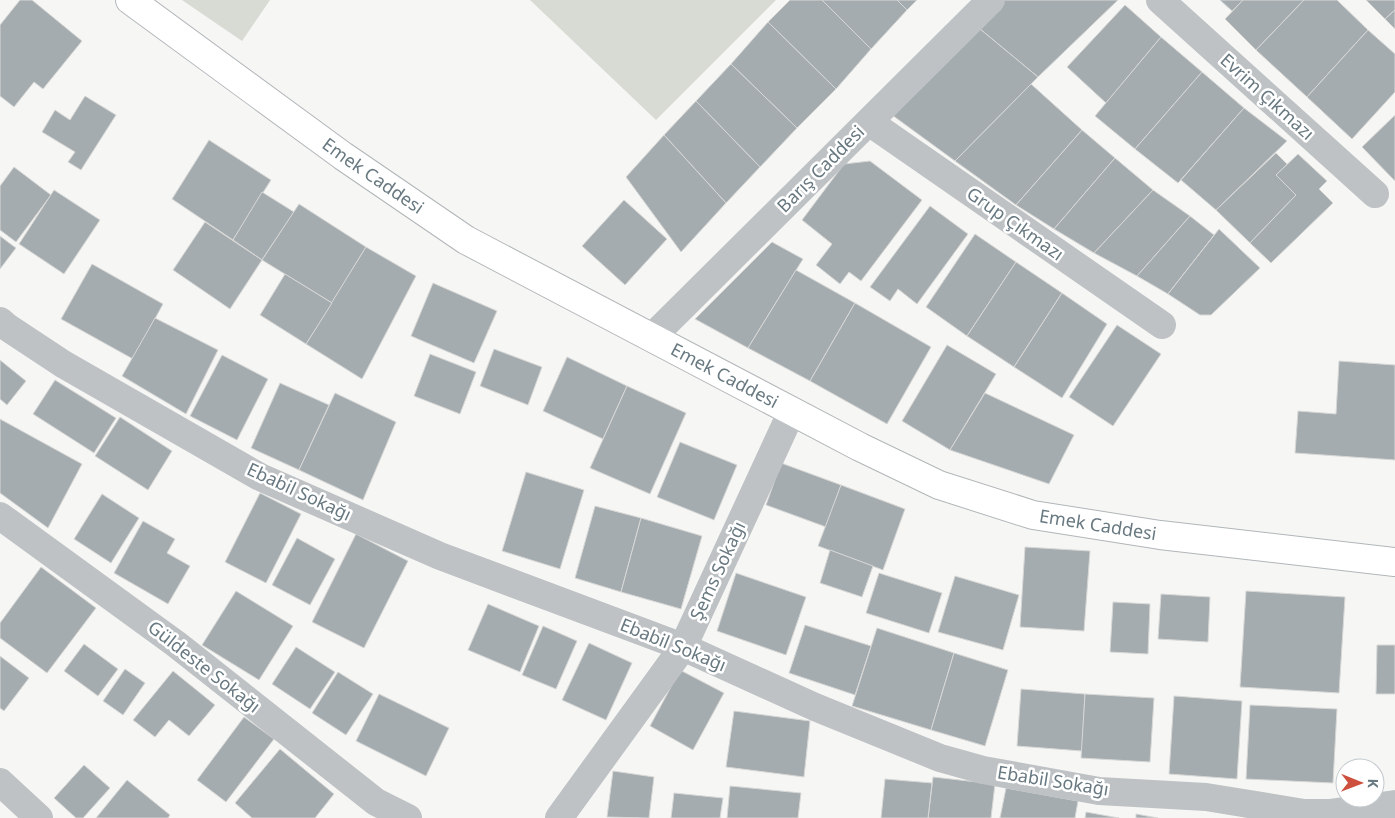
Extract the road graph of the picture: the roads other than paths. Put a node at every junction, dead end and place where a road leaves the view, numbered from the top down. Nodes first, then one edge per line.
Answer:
1 (130, 0) edge
2 (991, 0) edge
3 (1160, 0) edge
4 (869, 122) junction
5 (1375, 194) dead end
6 (0, 321) edge
7 (1162, 325) dead end
8 (651, 338) junction
9 (792, 411) junction
10 (0, 516) edge
11 (1395, 562) edge
12 (683, 647) junction
13 (0, 782) edge
14 (1395, 804) edge
15 (40, 818) edge
16 (408, 818) edge
17 (559, 818) edge

1 - 8 street, Emek Caddesi
2 - 4 street, Barış Caddesi
3 - 5 street, Evrim Çıkmazı
4 - 7 street, Grup Çıkmazı
4 - 8 street, Barış Caddesi
6 - 12 street, Ebabil Sokağı
8 - 9 street, Emek Caddesi
9 - 11 street, Emek Caddesi
9 - 12 street, Şems Sokağı
10 - 16 street, Güldeste Sokağı
12 - 14 street, Ebabil Sokağı
12 - 17 street, Şems Sokağı
13 - 15 street

